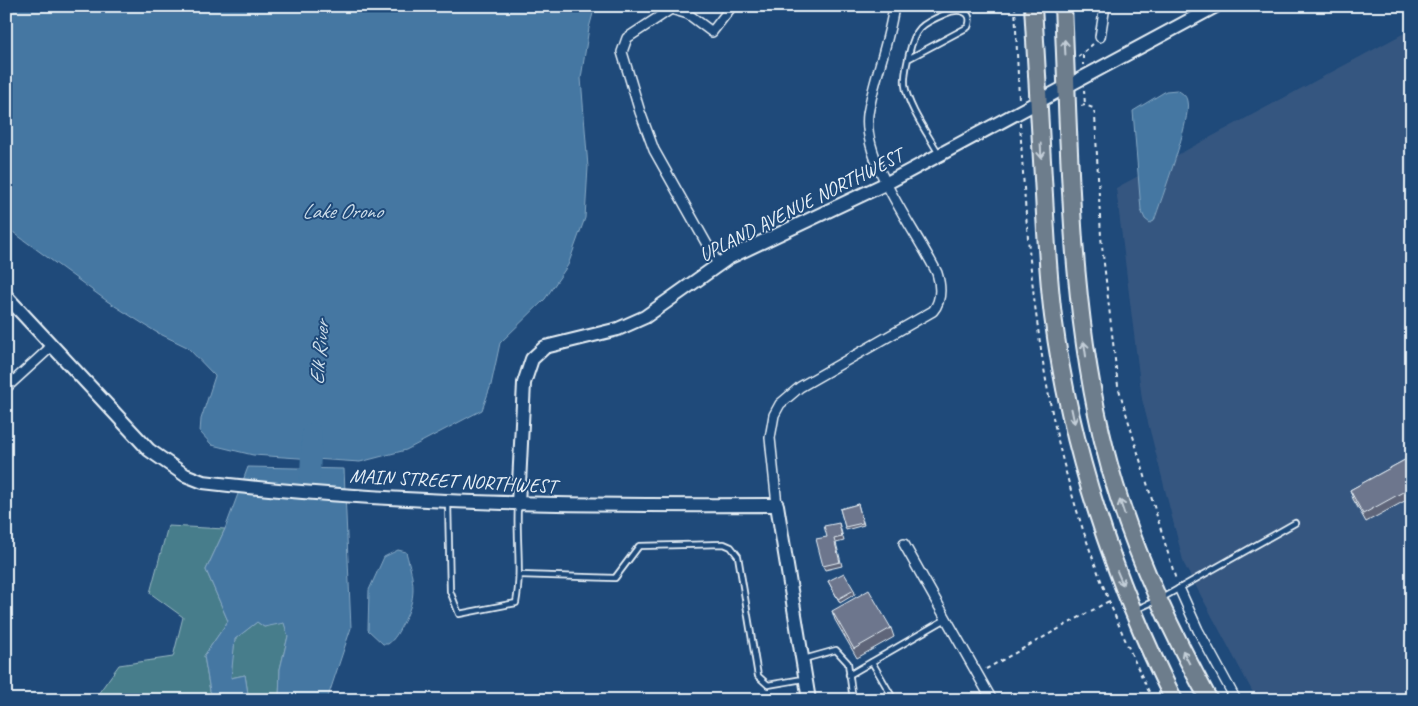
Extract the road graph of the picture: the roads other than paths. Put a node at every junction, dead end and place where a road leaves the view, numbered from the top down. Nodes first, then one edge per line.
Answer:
1 (732, 6) edge
2 (894, 6) edge
3 (1033, 6) edge
4 (1063, 6) edge
5 (1105, 6) edge
6 (1216, 6) edge
7 (1100, 36) road end
8 (908, 59) junction
9 (1067, 88) junction
10 (1037, 102) junction
11 (940, 156) junction
12 (887, 183) junction
13 (718, 264) junction
14 (6, 296) edge
15 (52, 346) junction
16 (6, 388) edge
17 (448, 501) junction
18 (518, 504) junction
19 (777, 505) junction
20 (1295, 523) dead end
21 (904, 544) dead end
22 (520, 575) junction
23 (1180, 590) junction
24 (1158, 600) junction
25 (1134, 611) junction
26 (946, 619) junction
27 (803, 660) junction
28 (872, 662) junction
29 (849, 675) junction
30 (806, 678) junction
31 (809, 700) edge
32 (853, 700) edge
33 (894, 700) edge
34 (992, 700) edge
35 (1174, 700) edge
36 (1209, 700) edge
37 (1236, 700) edge

1 - 13 street
2 - 12 street
3 - 10 highway
9 -> 4 highway
5 - 7 street
6 - 9 street, UPLAND AVENUE NORTHWEST
8 - 8 lane
8 - 11 lane
9 - 10 street, UPLAND AVENUE NORTHWEST
24 -> 9 highway
10 - 11 street, UPLAND AVENUE NORTHWEST
10 -> 25 highway
11 - 12 street, UPLAND AVENUE NORTHWEST
12 - 13 street, UPLAND AVENUE NORTHWEST
12 - 19 street
13 - 18 street, UPLAND AVENUE NORTHWEST
14 - 15 street, MAIN STREET NORTHWEST
15 - 16 street
15 - 17 street, MAIN STREET NORTHWEST
17 - 18 street, MAIN STREET NORTHWEST
17 - 22 lane
18 - 19 street, MAIN STREET NORTHWEST
18 - 22 lane
19 - 27 street
20 - 23 lane
21 - 26 street
22 - 30 lane
23 - 24 lane
23 - 37 street
24 - 25 lane
36 -> 24 highway
25 - 35 highway
26 - 28 lane
26 - 34 street
27 - 29 lane
27 - 30 street
28 - 29 lane
28 - 33 lane
29 - 32 lane
30 - 31 street

